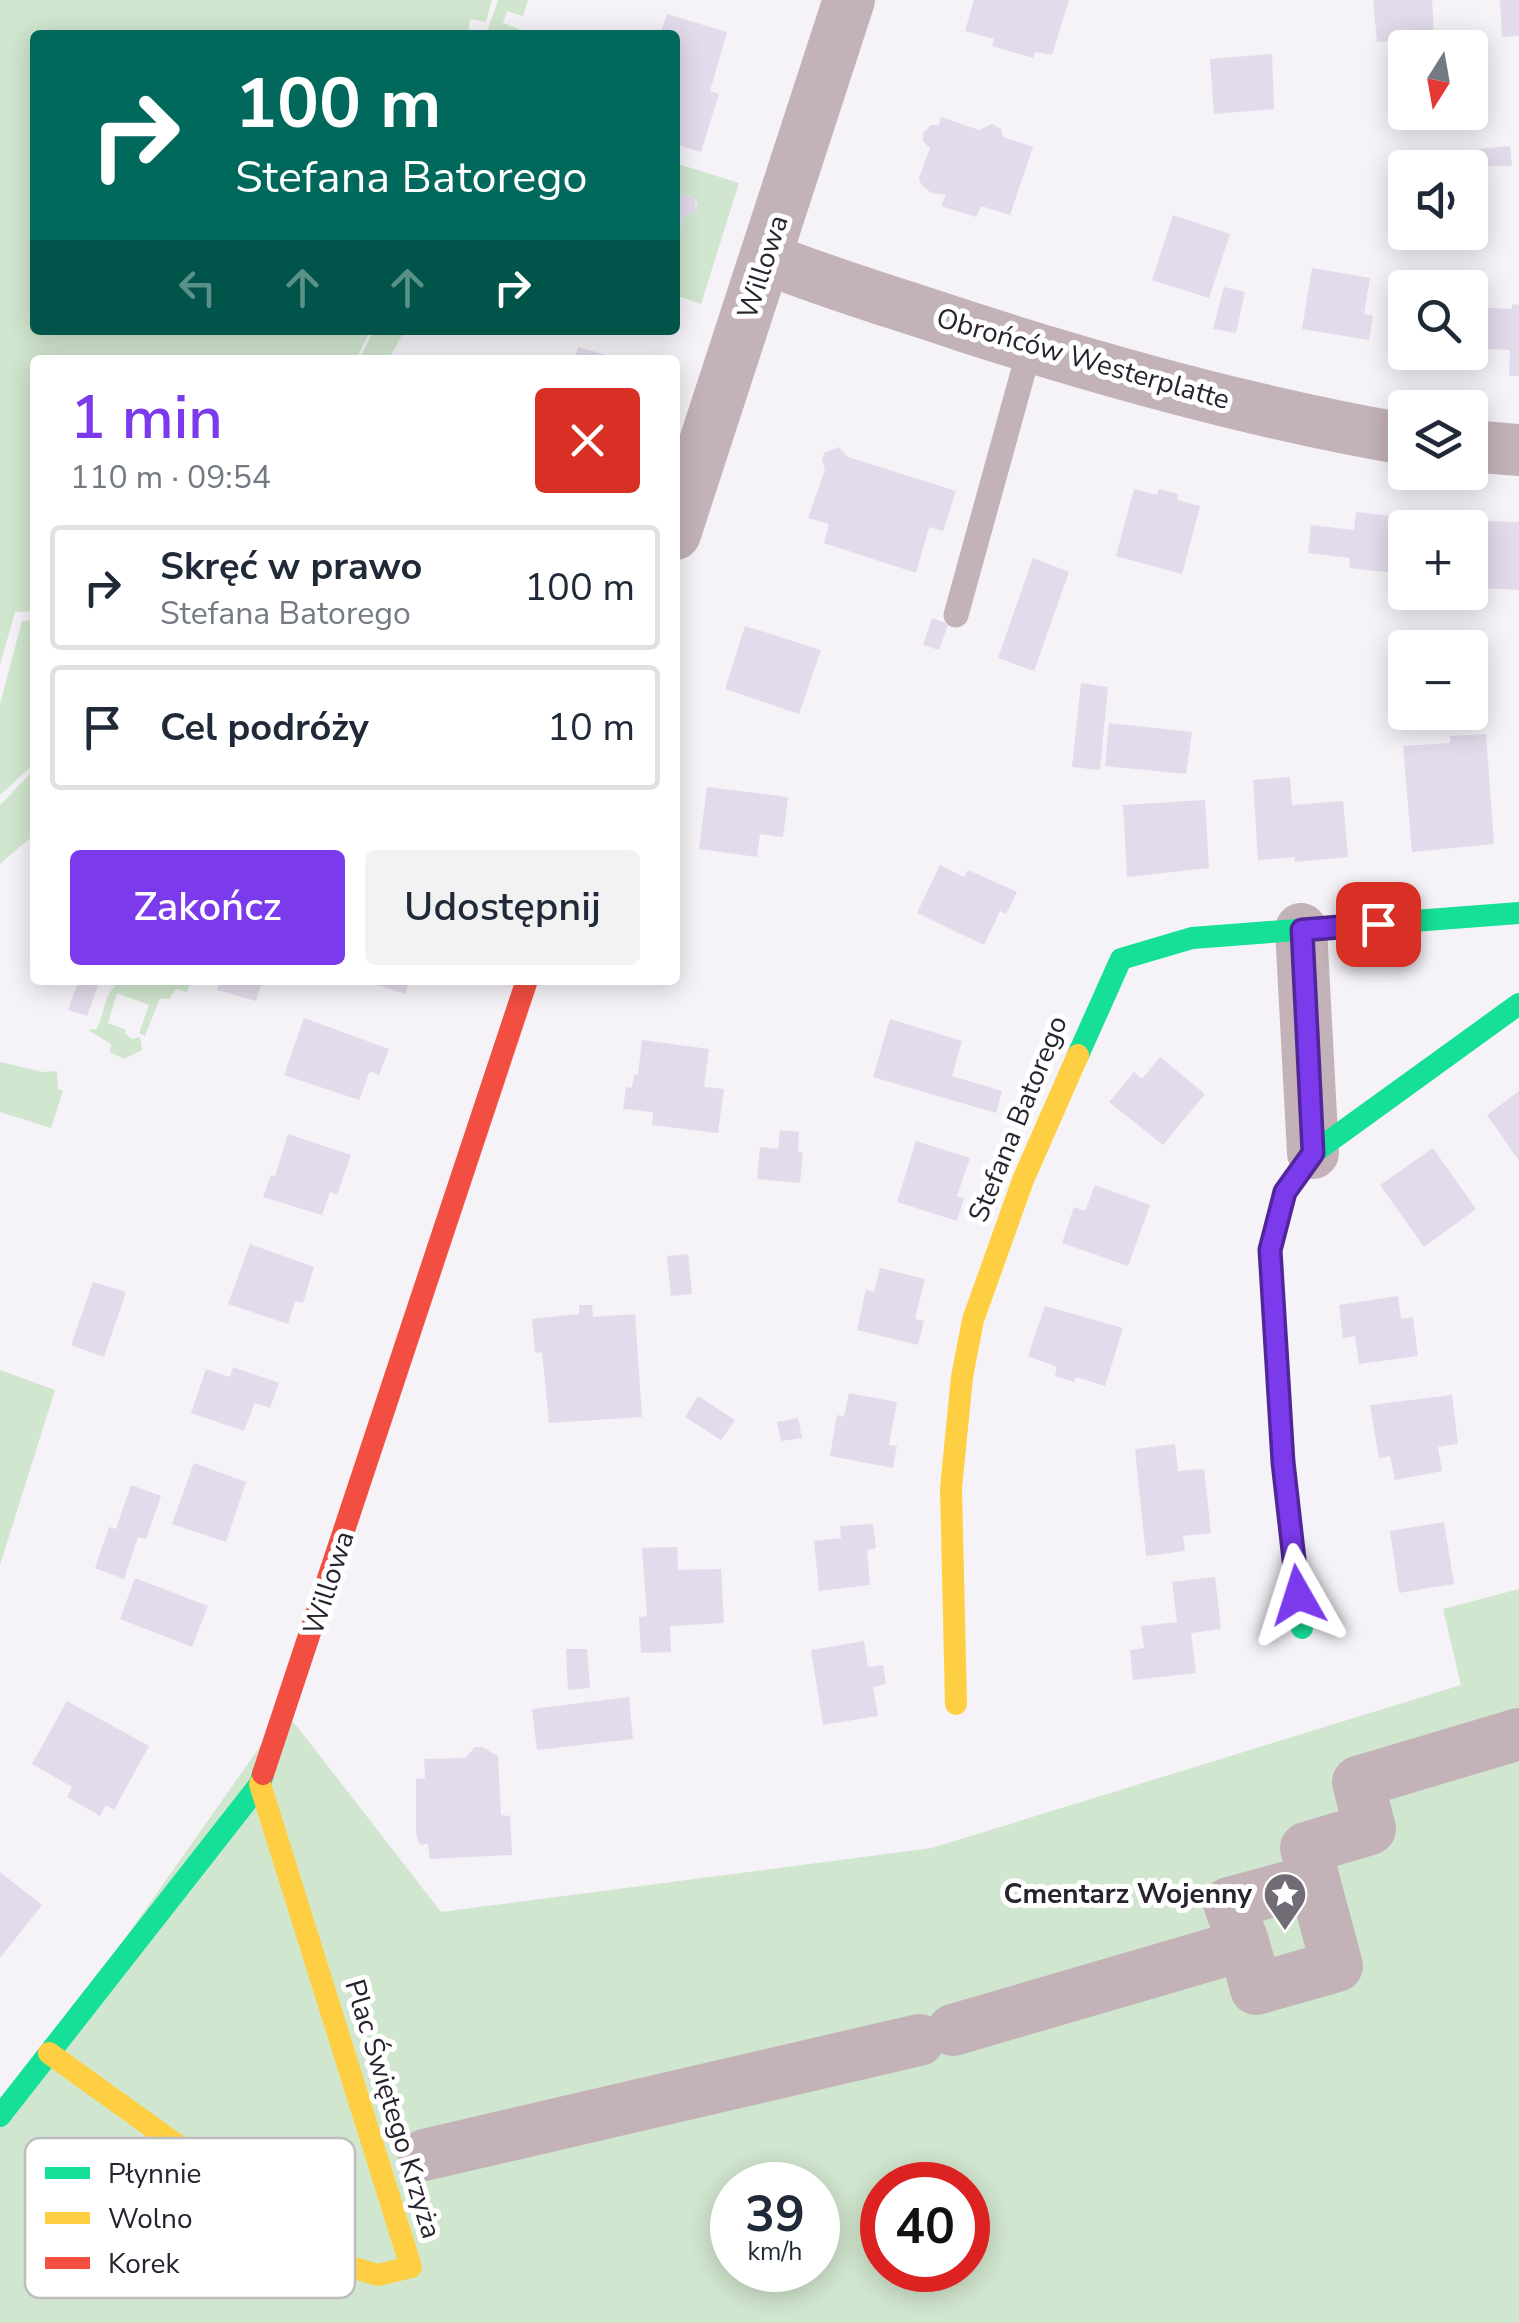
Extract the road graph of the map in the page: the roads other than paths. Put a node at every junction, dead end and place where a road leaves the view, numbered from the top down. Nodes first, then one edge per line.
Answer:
1 (849, 0) edge
2 (766, 258) junction
3 (1030, 347) junction
4 (1388, 435) edge
5 (1488, 447) edge
6 (1519, 450) edge
7 (680, 519) edge
8 (956, 616) dead end
9 (1519, 913) edge
10 (1302, 930) junction
11 (525, 985) edge
12 (1519, 1004) edge
13 (1313, 1153) junction
14 (1302, 1628) dead end
15 (956, 1704) dead end
16 (1519, 1734) edge
17 (260, 1784) junction
18 (1314, 1880) junction
19 (1244, 1945) junction
20 (50, 2053) junction
21 (0, 2116) edge
22 (168, 2138) edge
23 (424, 2155) dead end
24 (355, 2268) edge

1 - 2 street, Willowa
2 - 3 street, Obrońców Westerplatte
2 - 7 street, Willowa
3 - 4 street, Obrońców Westerplatte
3 - 8 lane
5 - 6 street
9 - 10 street, Stefana Batorego
10 - 13 street
10 - 15 street, Stefana Batorego
11 - 17 street, Willowa
12 - 13 street
13 - 14 street
16 - 18 street
17 - 20 street, Willowa
17 - 24 street, Plac Świętego Krzyża
18 - 19 street
18 - 19 street
19 - 23 street
20 - 21 street, Willowa
20 - 22 street, Plac Świętego Krzyża

